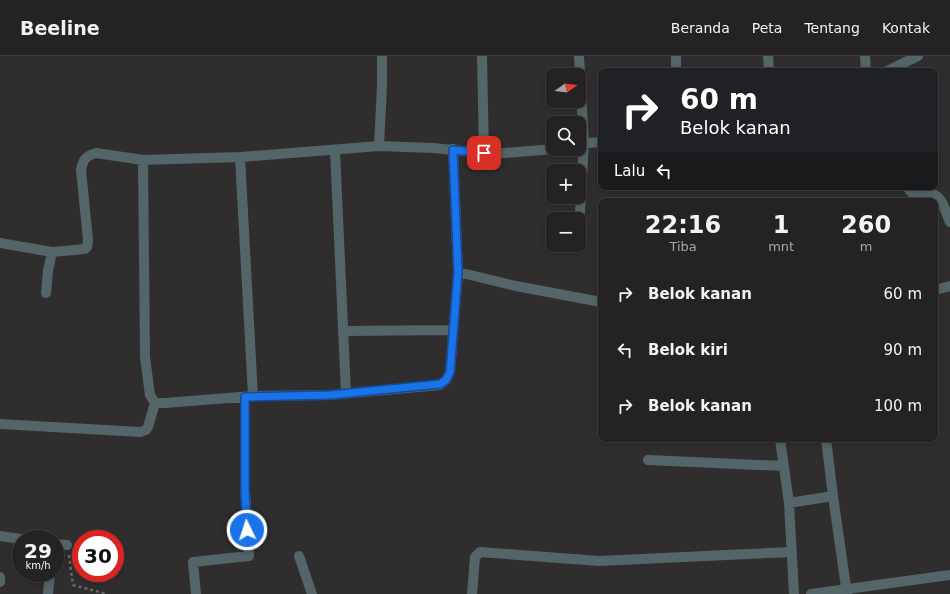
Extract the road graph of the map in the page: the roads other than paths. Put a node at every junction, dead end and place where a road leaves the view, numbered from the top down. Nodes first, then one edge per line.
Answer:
1 (382, 56) edge
2 (482, 56) edge
3 (580, 56) edge
4 (676, 56) edge
5 (768, 56) edge
6 (865, 56) edge
7 (918, 56) edge
8 (676, 68) edge
9 (769, 68) edge
10 (866, 68) edge
11 (892, 68) edge
12 (581, 116) edge
13 (598, 142) edge
14 (586, 144) edge
15 (379, 146) junction
16 (335, 150) junction
17 (453, 150) junction
18 (546, 150) edge
19 (484, 153) junction
20 (581, 156) edge
21 (240, 157) junction
22 (143, 160) junction
23 (909, 190) edge
24 (945, 199) edge
25 (579, 212) edge
26 (950, 222) edge
27 (0, 243) edge
28 (52, 252) junction
29 (458, 272) junction
30 (950, 286) edge
31 (938, 289) edge
32 (46, 293) dead end
33 (598, 301) edge
34 (453, 330) junction
35 (344, 331) junction
36 (346, 393) junction
37 (249, 397) junction
38 (156, 403) junction
39 (0, 424) edge
40 (780, 442) edge
41 (826, 442) edge
42 (648, 460) dead end
43 (783, 466) junction
44 (832, 496) junction
45 (789, 503) junction
46 (0, 536) edge
47 (12, 538) edge
48 (64, 545) edge
49 (67, 545) road end
50 (791, 552) junction
51 (300, 556) dead end
52 (950, 576) edge
53 (0, 577) edge
54 (0, 582) edge
55 (49, 582) edge
56 (847, 591) edge
57 (48, 594) edge
58 (196, 594) edge
59 (312, 594) edge
60 (472, 594) edge
61 (794, 594) edge
62 (811, 594) edge

1 - 15 street
2 - 19 street
3 - 12 street
4 - 8 street
5 - 9 street
6 - 10 street
7 - 11 street
13 - 14 street
15 - 16 street
15 - 17 street
16 - 21 street
16 - 35 street
17 - 19 street
17 - 29 street
18 - 19 street
20 - 25 street
21 - 22 street
21 - 37 street
22 - 28 street
22 - 38 street
23 - 24 street
24 - 26 street
27 - 28 street
28 - 32 street
29 - 33 street
29 - 34 street
30 - 31 street
34 - 35 street
34 - 36 street
35 - 36 street
36 - 37 street
37 - 38 street
37 - 58 street
38 - 39 street
40 - 43 street
41 - 44 street
42 - 43 street
43 - 45 street
44 - 45 street
44 - 56 street
45 - 50 street
46 - 47 street
48 - 49 street
50 - 60 street
50 - 61 street
51 - 59 street
52 - 56 street
53 - 54 street
55 - 57 street
56 - 62 street

